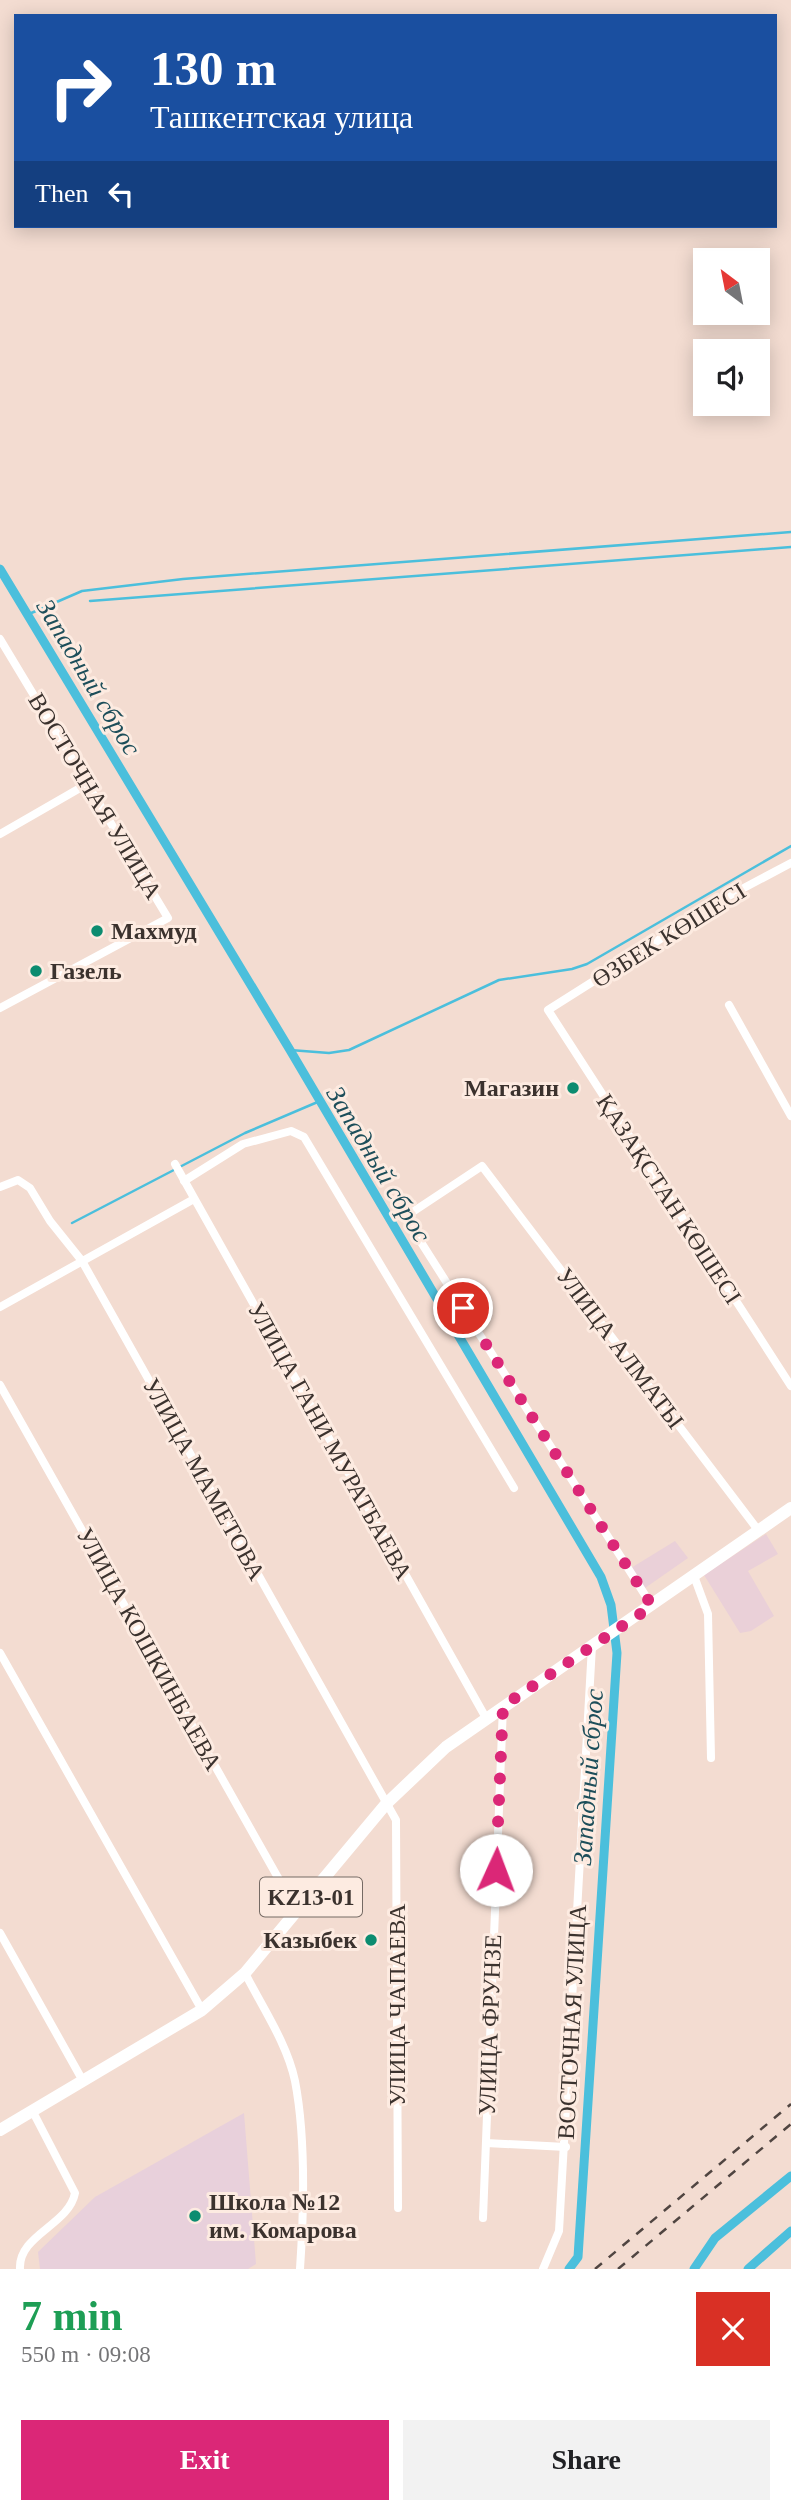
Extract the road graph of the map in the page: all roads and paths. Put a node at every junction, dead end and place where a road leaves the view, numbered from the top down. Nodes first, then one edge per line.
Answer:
1 (0, 639) edge
2 (87, 784) junction
3 (0, 834) edge
4 (791, 863) edge
5 (729, 1005) dead end
6 (0, 1008) edge
7 (548, 1010) joint
8 (791, 1116) edge
9 (175, 1164) dead end
10 (184, 1181) junction
11 (0, 1187) edge
12 (194, 1199) junction
13 (82, 1261) junction
14 (0, 1307) edge
15 (0, 1385) edge
16 (791, 1386) edge
17 (514, 1488) dead end
18 (791, 1508) edge
19 (758, 1530) junction
20 (694, 1576) junction
21 (652, 1606) junction
22 (597, 1643) junction
23 (0, 1653) edge
24 (503, 1706) junction
25 (486, 1718) junction
26 (711, 1759) dead end
27 (386, 1804) junction
28 (298, 1913) junction
29 (0, 1933) edge
30 (246, 1973) junction
31 (202, 2010) junction
32 (83, 2081) junction
33 (33, 2112) junction
34 (0, 2130) edge
35 (486, 2143) junction
36 (566, 2147) junction
37 (398, 2208) dead end
38 (482, 2218) dead end
39 (20, 2269) edge
40 (300, 2269) edge
41 (543, 2269) edge

1 - 2 street, ВОСТОЧНАЯ УЛИЦА
2 - 3 street
2 - 6 street, ВОСТОЧНАЯ УЛИЦА
4 - 7 street, ӨЗБЕК КӨШЕСІ
5 - 8 street
7 - 16 street, ҚАЗАҚСТАН КӨШЕСІ
9 - 10 street, УЛИЦА ГАНИ МУРАТБАЕВА
10 - 12 street, УЛИЦА ГАНИ МУРАТБАЕВА
10 - 17 street
11 - 13 street, УЛИЦА МАМЕТОВА
12 - 13 street
12 - 25 street, УЛИЦА ГАНИ МУРАТБАЕВА
13 - 14 street
13 - 27 street, УЛИЦА МАМЕТОВА
15 - 28 street, УЛИЦА КОШКИНБАЕВА
18 - 19 main road, KZ13-01
19 - 20 main road, KZ13-01
19 - 21 street, УЛИЦА АЛМАТЫ
20 - 21 main road, KZ13-01
20 - 26 street
21 - 22 main road, KZ13-01
22 - 24 main road, KZ13-01
22 - 36 street, ВОСТОЧНАЯ УЛИЦА
23 - 31 street
24 - 25 main road, KZ13-01
24 - 35 street, УЛИЦА ФРУНЗЕ
25 - 27 main road, KZ13-01
27 - 28 main road, KZ13-01
27 - 37 street, УЛИЦА ЧАПАЕВА
28 - 30 main road, KZ13-01
29 - 32 street
30 - 31 main road, KZ13-01
30 - 40 street
31 - 32 main road, KZ13-01
32 - 33 main road, KZ13-01
33 - 34 main road, KZ13-01
33 - 39 street
35 - 36 street
35 - 38 street, УЛИЦА ФРУНЗЕ
36 - 41 street, ВОСТОЧНАЯ УЛИЦА

